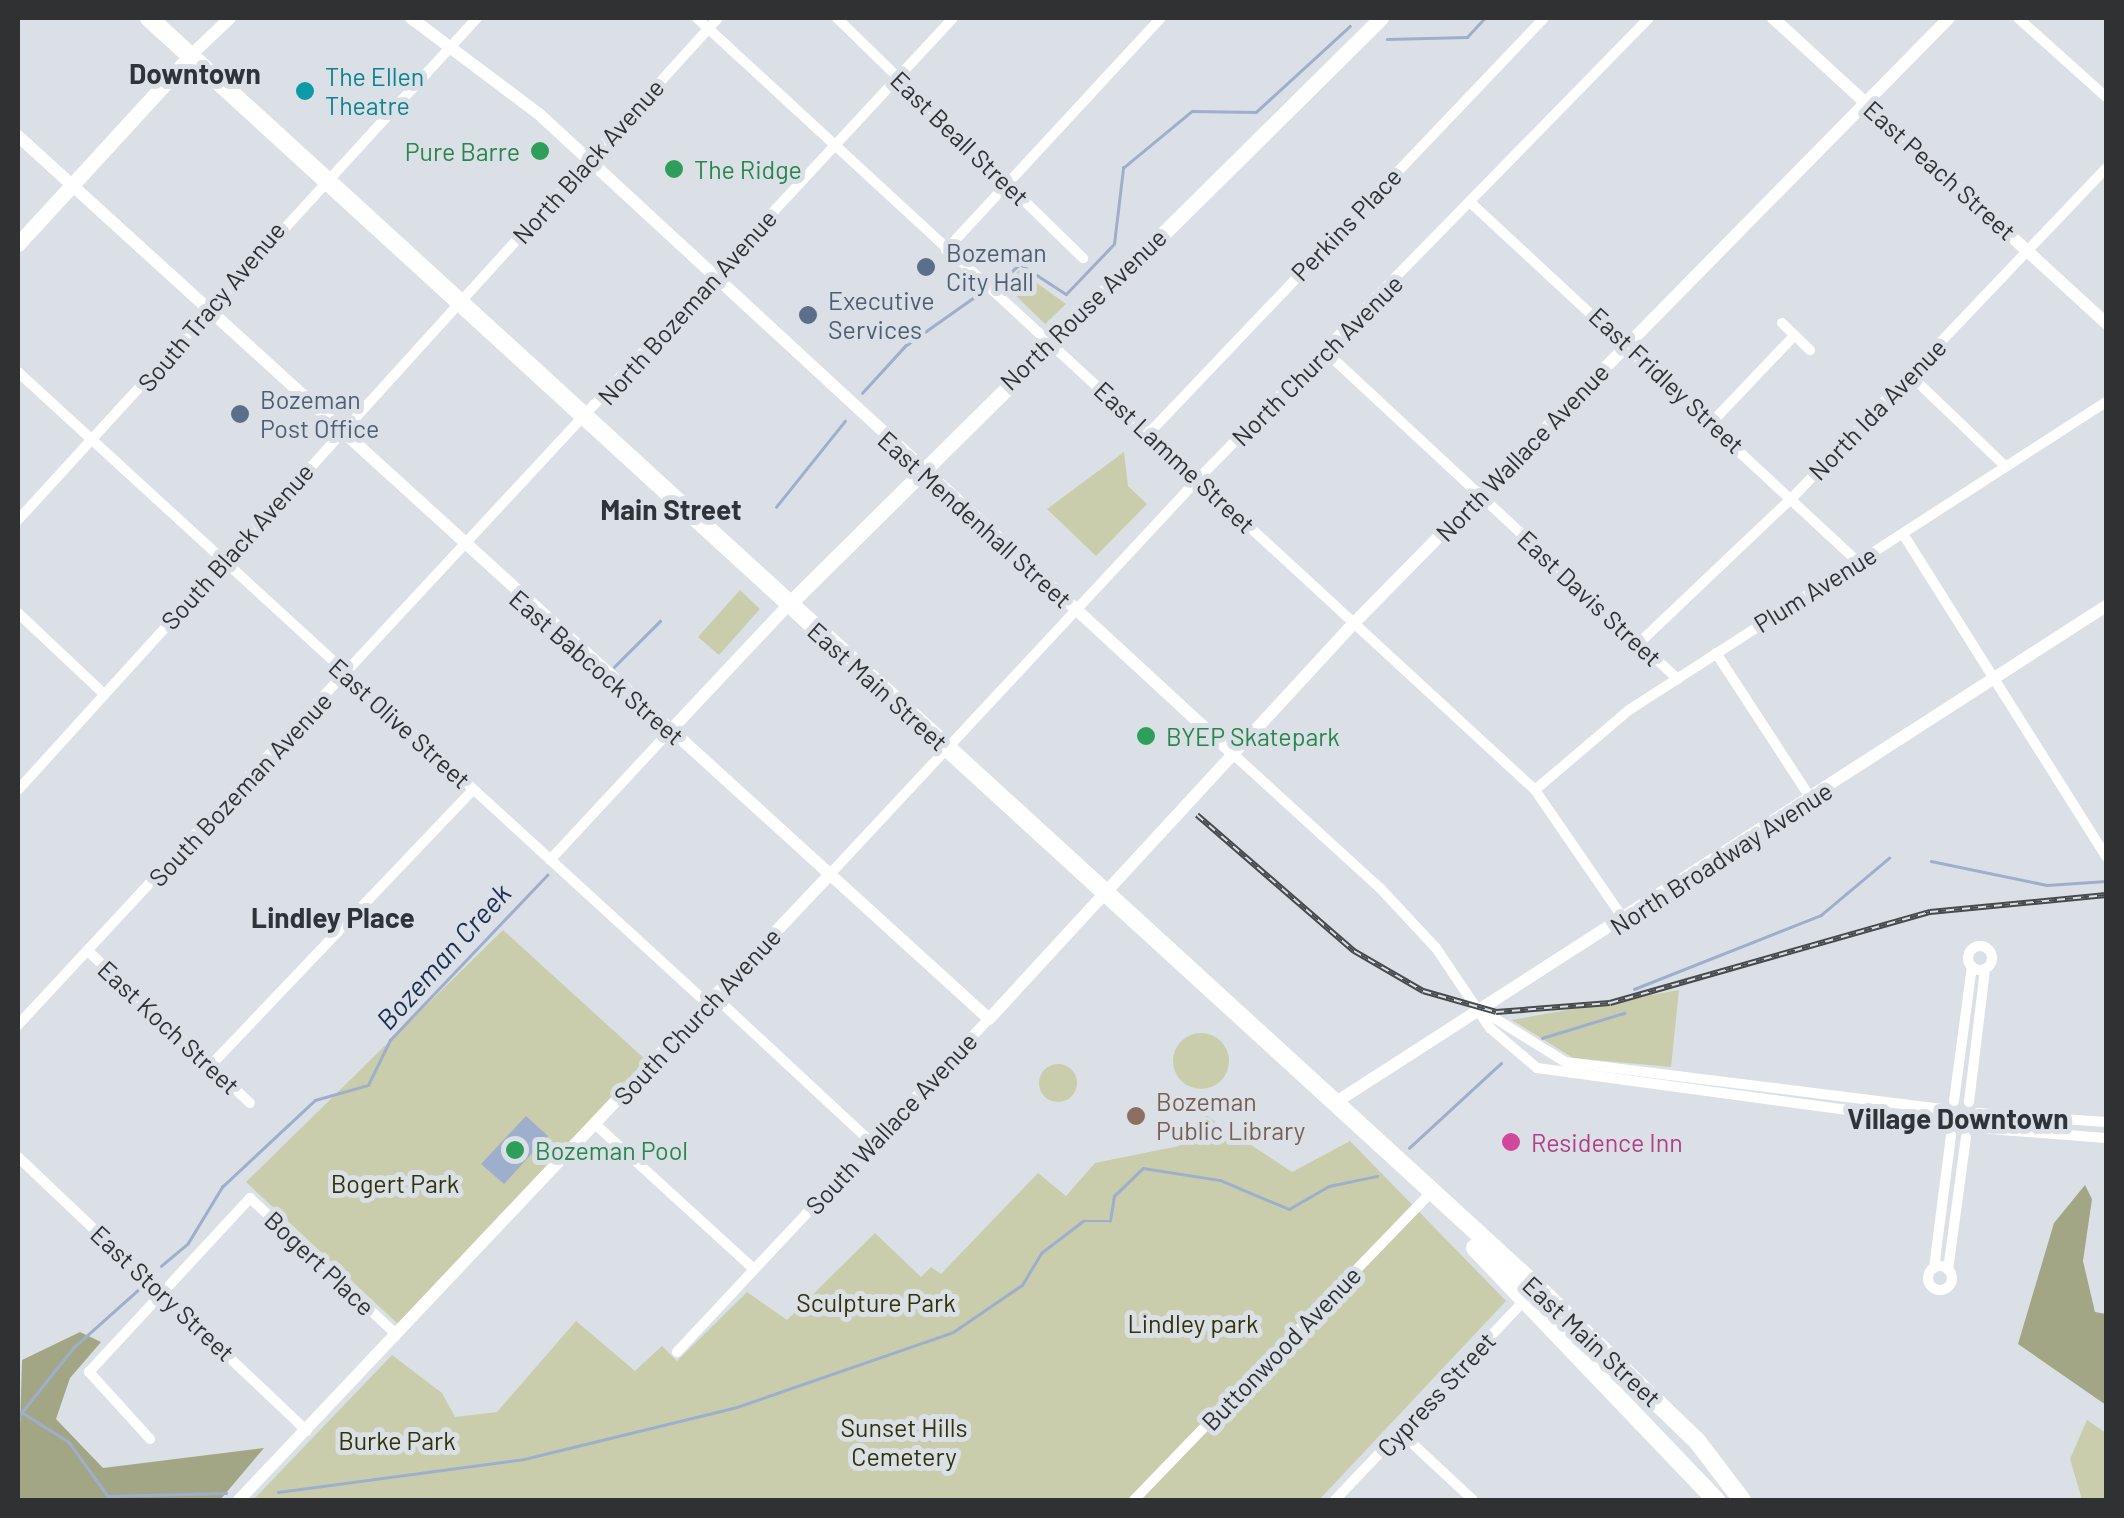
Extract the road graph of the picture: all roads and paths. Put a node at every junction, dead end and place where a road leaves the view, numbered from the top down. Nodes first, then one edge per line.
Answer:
1 (149, 18) edge
2 (230, 18) edge
3 (411, 18) edge
4 (477, 18) edge
5 (697, 18) edge
6 (718, 18) edge
7 (836, 18) edge
8 (952, 18) edge
9 (1161, 18) edge
10 (1381, 18) edge
11 (1544, 18) edge
12 (1649, 18) edge
13 (1773, 18) edge
14 (1949, 18) edge
15 (2018, 18) edge
16 (708, 28) junction
17 (449, 49) junction
18 (190, 56) junction
19 (898, 77) junction
20 (2106, 97) edge
21 (1866, 102) junction
22 (18, 136) edge
23 (834, 146) junction
24 (587, 161) junction
25 (2106, 168) edge
26 (324, 181) junction
27 (1007, 184) junction
28 (70, 186) junction
29 (1471, 203) junction
30 (18, 244) edge
31 (946, 250) junction
32 (2028, 250) junction
33 (1083, 258) dead end
34 (712, 279) junction
35 (459, 304) junction
36 (206, 315) junction
37 (1782, 323) dead end
38 (2106, 323) edge
39 (1794, 336) junction
40 (1048, 341) junction
41 (1628, 345) junction
42 (1810, 350) dead end
43 (1327, 353) junction
44 (18, 372) edge
45 (1910, 375) junction
46 (2106, 402) edge
47 (584, 419) junction
48 (1712, 422) junction
49 (1150, 432) junction
50 (339, 433) junction
51 (92, 442) junction
52 (2004, 465) junction
53 (920, 467) junction
54 (1200, 477) junction
55 (1479, 496) junction
56 (1793, 496) junction
57 (18, 520) edge
58 (1903, 534) junction
59 (464, 550) junction
60 (223, 561) junction
61 (1858, 562) junction
62 (789, 604) junction
63 (2106, 606) edge
64 (1074, 610) junction
65 (18, 613) edge
66 (1352, 624) junction
67 (1639, 643) junction
68 (1716, 653) junction
69 (348, 674) junction
70 (1678, 679) junction
71 (1995, 679) junction
72 (104, 694) junction
73 (669, 732) junction
74 (947, 749) junction
75 (1232, 753) junction
76 (18, 790) edge
77 (474, 790) junction
78 (1535, 790) junction
79 (1811, 799) junction
80 (2106, 856) edge
81 (550, 860) junction
82 (831, 874) junction
83 (1105, 894) junction
84 (1626, 922) junction
85 (88, 951) junction
86 (1972, 966) junction
87 (1986, 969) junction
88 (712, 1000) junction
89 (1480, 1010) junction
90 (989, 1019) junction
91 (18, 1025) edge
92 (210, 1066) junction
93 (1968, 1102) junction
94 (250, 1103) dead end
95 (1333, 1104) junction
96 (1949, 1105) junction
97 (1978, 1113) junction
98 (2106, 1122) edge
99 (1942, 1123) junction
100 (595, 1124) junction
101 (1976, 1128) junction
102 (1951, 1135) junction
103 (1966, 1137) junction
104 (2106, 1138) edge
105 (872, 1143) junction
106 (18, 1157) edge
107 (1428, 1196) junction
108 (1934, 1268) junction
109 (754, 1269) junction
110 (1948, 1270) junction
111 (161, 1290) junction
112 (1530, 1294) junction
113 (396, 1334) junction
114 (677, 1352) dead end
115 (308, 1431) junction
116 (1400, 1432) junction
117 (150, 1439) dead end
118 (239, 1500) edge
119 (1134, 1500) edge
120 (1335, 1500) edge
121 (1473, 1500) edge
122 (1716, 1500) edge
123 (1742, 1500) edge

1 - 18 highway, East Main Street
2 - 18 street
3 - 17 street, East Mendenhall Street
4 - 17 street, South Tracy Avenue
5 - 16 street, East Lamme Street
6 - 16 street, North Black Avenue
7 - 19 street, East Beall Street
8 - 19 street, North Bozeman Avenue
9 - 27 street
10 - 40 main road, North Rouse Avenue
11 - 49 street, Perkins Place
12 - 29 street, North Church Avenue
13 - 21 street, East Peach Street
14 - 21 street, North Wallace Avenue
15 - 20 street
16 - 23 street, East Lamme Street
16 - 24 street, North Black Avenue
17 - 24 street, East Mendenhall Street
17 - 26 street, South Tracy Avenue
18 - 26 highway, East Main Street
18 - 28 main road
19 - 23 street, North Bozeman Avenue
19 - 27 street, East Beall Street
21 - 32 street, East Peach Street
21 - 41 street, North Wallace Avenue
22 - 28 street, East Babcock Street
23 - 31 street, East Lamme Street
23 - 34 street, North Bozeman Avenue
24 - 34 street, East Mendenhall Street
24 - 35 street, North Black Avenue
25 - 32 street, North Ida Avenue
26 - 35 highway, East Main Street
26 - 36 street, South Tracy Avenue
27 - 31 street
27 - 33 street, East Beall Street
28 - 30 main road
28 - 36 street, East Babcock Street
29 - 41 street, East Fridley Street
29 - 43 street, North Church Avenue
31 - 40 street, East Lamme Street
32 - 38 street, East Peach Street
32 - 45 street, North Ida Avenue
34 - 47 street, North Bozeman Avenue
34 - 53 street, East Mendenhall Street
35 - 47 highway, East Main Street
35 - 50 street, South Black Avenue
36 - 50 street, East Babcock Street
36 - 51 street, South Tracy Avenue
37 - 39 street
39 - 42 street
39 - 48 street
40 - 49 street, East Lamme Street
40 - 53 main road, North Rouse Avenue
41 - 48 street, East Fridley Street
41 - 55 street, North Wallace Avenue
43 - 54 street, North Church Avenue
43 - 55 street, East Davis Street
44 - 51 street, East Olive Street
45 - 52 street
45 - 56 street, North Ida Avenue
46 - 52 street, Plum Avenue
47 - 59 street, South Bozeman Avenue
47 - 62 highway, East Main Street
48 - 56 street, East Fridley Street
49 - 54 street, East Lamme Street
50 - 59 street, East Babcock Street
50 - 60 street, South Black Avenue
51 - 57 street, South Tracy Avenue
51 - 60 street, East Olive Street
52 - 58 street, Plum Avenue
53 - 62 main road, North Rouse Avenue
53 - 64 street, East Mendenhall Street
54 - 64 street, North Church Avenue
54 - 66 street, East Lamme Street
55 - 66 street, North Wallace Avenue
55 - 67 street, East Davis Street
56 - 61 street, East Fridley Street
56 - 67 street, North Ida Avenue
58 - 61 street, Plum Avenue
58 - 71 street
59 - 69 street, South Bozeman Avenue
59 - 73 street, East Babcock Street
60 - 69 street, East Olive Street
60 - 72 street, South Black Avenue
61 - 68 street, Plum Avenue
62 - 73 street
62 - 74 highway, East Main Street
63 - 71 street, North Broadway Avenue
64 - 74 street, North Church Avenue
64 - 75 street, East Mendenhall Street
65 - 72 street
66 - 75 street, North Wallace Avenue
66 - 78 street, East Lamme Street
67 - 70 street, East Davis Street
68 - 70 street, Plum Avenue
68 - 79 street
69 - 77 street, East Olive Street
69 - 85 street, South Bozeman Avenue
70 - 78 street, Plum Avenue
71 - 79 street, North Broadway Avenue
71 - 80 street
72 - 76 street, South Black Avenue
73 - 81 street
73 - 82 street, East Babcock Street
74 - 82 street, South Church Avenue
74 - 83 highway, East Main Street
75 - 83 street, North Wallace Avenue
75 - 89 street, East Mendenhall Street
77 - 81 street, East Olive Street
77 - 92 street
78 - 84 street, East Lamme Street
79 - 84 street, North Broadway Avenue
81 - 88 street, East Olive Street
82 - 88 street, South Church Avenue
82 - 90 street, East Babcock Street
83 - 90 street, South Wallace Avenue
83 - 95 highway, East Main Street
84 - 89 street, North Broadway Avenue
85 - 91 street, South Bozeman Avenue
85 - 92 street, East Koch Street
86 - 87 street
86 - 87 street
86 - 96 street
87 - 93 street
88 - 100 street, South Church Avenue
88 - 105 street, East Olive Street
89 - 95 street, North Broadway Avenue
89 - 96 street
89 - 99 street, East Mendenhall Street
90 - 105 street, South Wallace Avenue
92 - 94 street, East Koch Street
93 - 96 street
93 - 97 street
95 - 107 highway, East Main Street
96 - 99 street
97 - 98 street
97 - 101 street
99 - 102 street
100 - 109 street
100 - 113 street, South Church Avenue
101 - 103 street
101 - 104 street
102 - 103 street
102 - 108 street
103 - 110 street
105 - 109 street, South Wallace Avenue
106 - 111 street, East Story Street
107 - 112 highway, East Main Street
107 - 119 street, Buttonwood Avenue
108 - 110 street
108 - 110 street
109 - 114 street, South Wallace Avenue
111 - 113 street, Bogert Place
111 - 115 street, East Story Street
111 - 117 street
112 - 116 street, Cypress Street
112 - 122 highway, East Main Street
112 - 123 highway, East Main Street
113 - 115 street, South Church Avenue
115 - 118 street, South Church Avenue
116 - 120 street, Cypress Street
116 - 121 street

